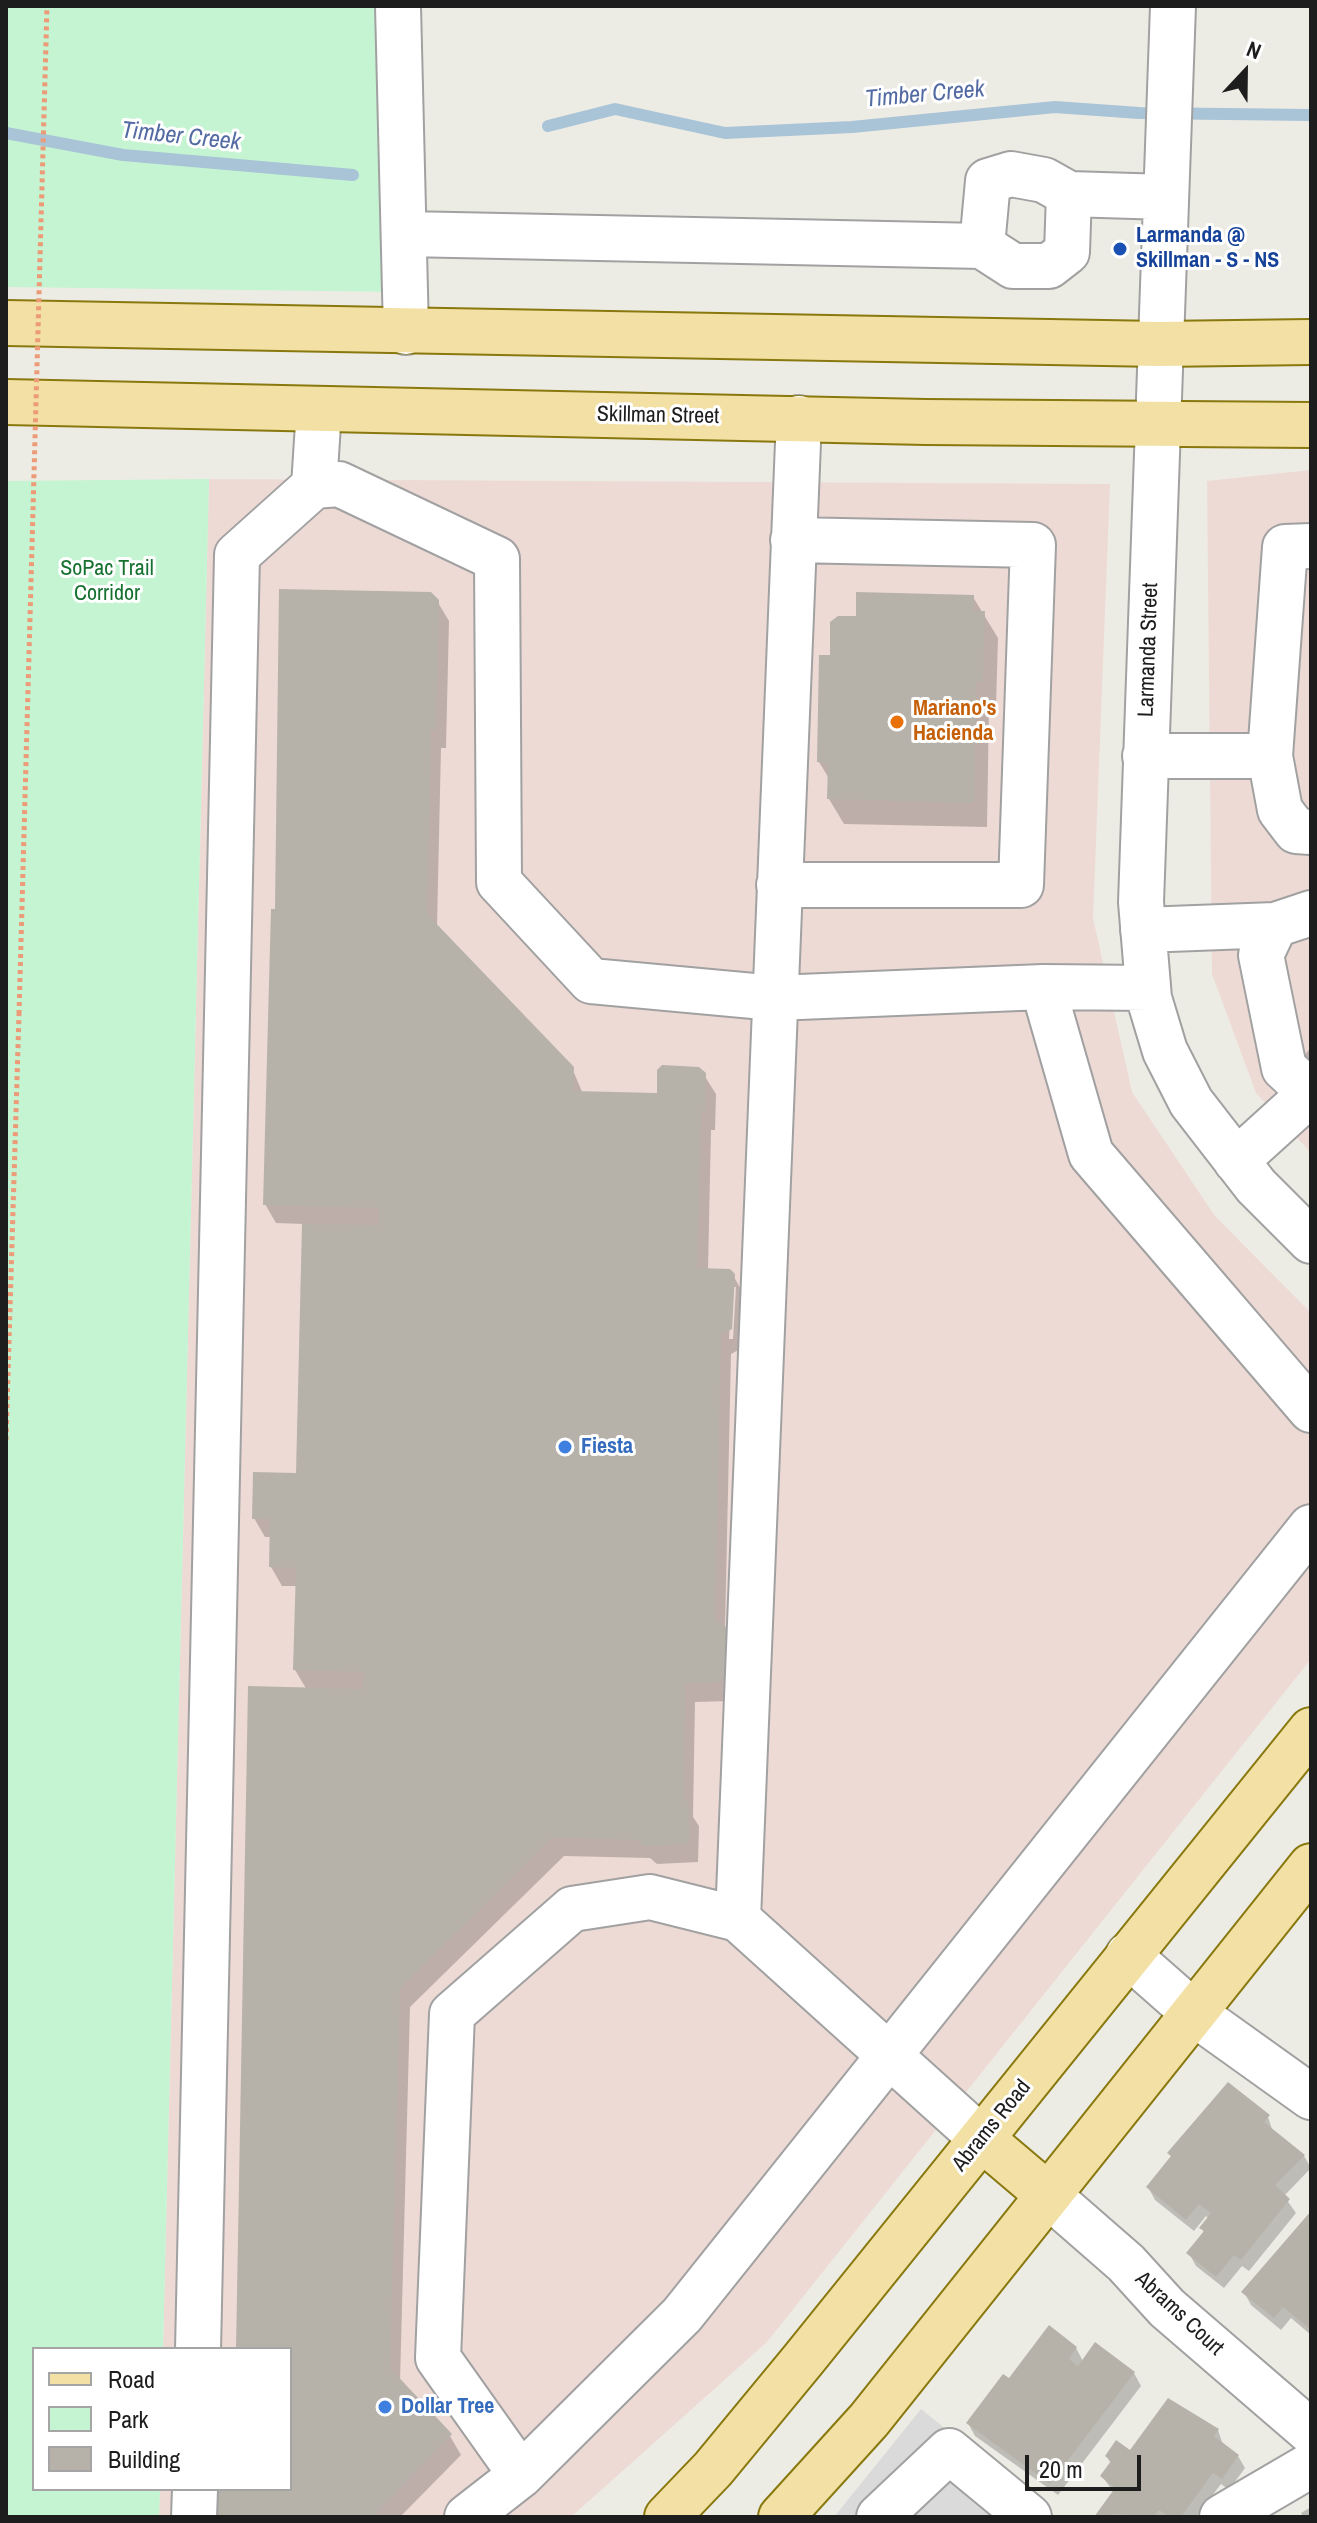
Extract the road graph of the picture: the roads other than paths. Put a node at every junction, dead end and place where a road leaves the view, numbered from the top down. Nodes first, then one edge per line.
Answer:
1 (398, 6) edge
2 (1173, 8) edge
3 (1069, 194) junction
4 (1166, 207) junction
5 (406, 234) junction
6 (982, 246) junction
7 (6, 323) edge
8 (406, 332) junction
9 (1311, 342) edge
10 (1159, 344) junction
11 (6, 402) edge
12 (319, 409) junction
13 (799, 418) junction
14 (1155, 424) junction
15 (1311, 425) edge
16 (314, 486) junction
17 (793, 540) junction
18 (1311, 546) edge
19 (1145, 756) junction
20 (1270, 756) junction
21 (1311, 832) edge
22 (779, 885) junction
23 (1293, 919) edge
24 (1143, 930) junction
25 (1043, 987) junction
26 (1148, 988) junction
27 (775, 998) junction
28 (1311, 1093) edge
29 (1236, 1161) junction
30 (1311, 1241) edge
31 (1311, 1410) edge
32 (1311, 1527) edge
33 (1311, 1730) edge
34 (1311, 1866) edge
35 (738, 1919) junction
36 (1128, 1955) junction
37 (1195, 2014) junction
38 (888, 2055) junction
39 (1311, 2097) edge
40 (982, 2139) junction
41 (1048, 2195) junction
42 (198, 2347) edge
43 (1311, 2432) edge
44 (1311, 2465) edge
45 (521, 2475) junction
46 (195, 2491) edge
47 (194, 2517) edge
48 (467, 2517) edge
49 (667, 2517) edge
50 (781, 2517) edge
51 (879, 2517) edge
52 (1029, 2517) edge
53 (1222, 2517) edge

1 - 5 street
2 - 4 street, Larmanda Street
3 - 4 street
3 - 6 street
3 - 6 street
4 - 10 street, Larmanda Street
5 - 6 street
5 - 8 street
7 - 8 main road
8 - 10 main road
9 - 10 main road
10 - 14 street, Larmanda Street
11 - 12 main road, Skillman Street
12 - 13 main road, Skillman Street
12 - 16 street
13 - 14 main road, Skillman Street
13 - 17 street
14 - 15 main road, Skillman Street
14 - 19 street, Larmanda Street
16 - 27 street
16 - 42 street
17 - 22 street
17 - 22 street
18 - 20 street
19 - 20 street
19 - 24 street, Larmanda Street
20 - 21 street
22 - 27 street
23 - 24 street
23 - 28 street
24 - 26 street, Larmanda Street
25 - 26 street
25 - 27 street
25 - 31 street
26 - 29 street, Larmanda Street
27 - 35 street
28 - 29 street
29 - 30 street, Larmanda Street
32 - 38 street
33 - 36 main road, Abrams Road
34 - 37 main road
35 - 38 street
35 - 45 street
36 - 37 street
36 - 40 main road, Abrams Road
37 - 39 street
37 - 41 main road
38 - 40 street
38 - 45 street
40 - 41 main road
40 - 49 main road, Abrams Road
41 - 43 street, Abrams Court
41 - 50 main road
44 - 53 street
45 - 48 street
46 - 47 street
51 - 52 street

